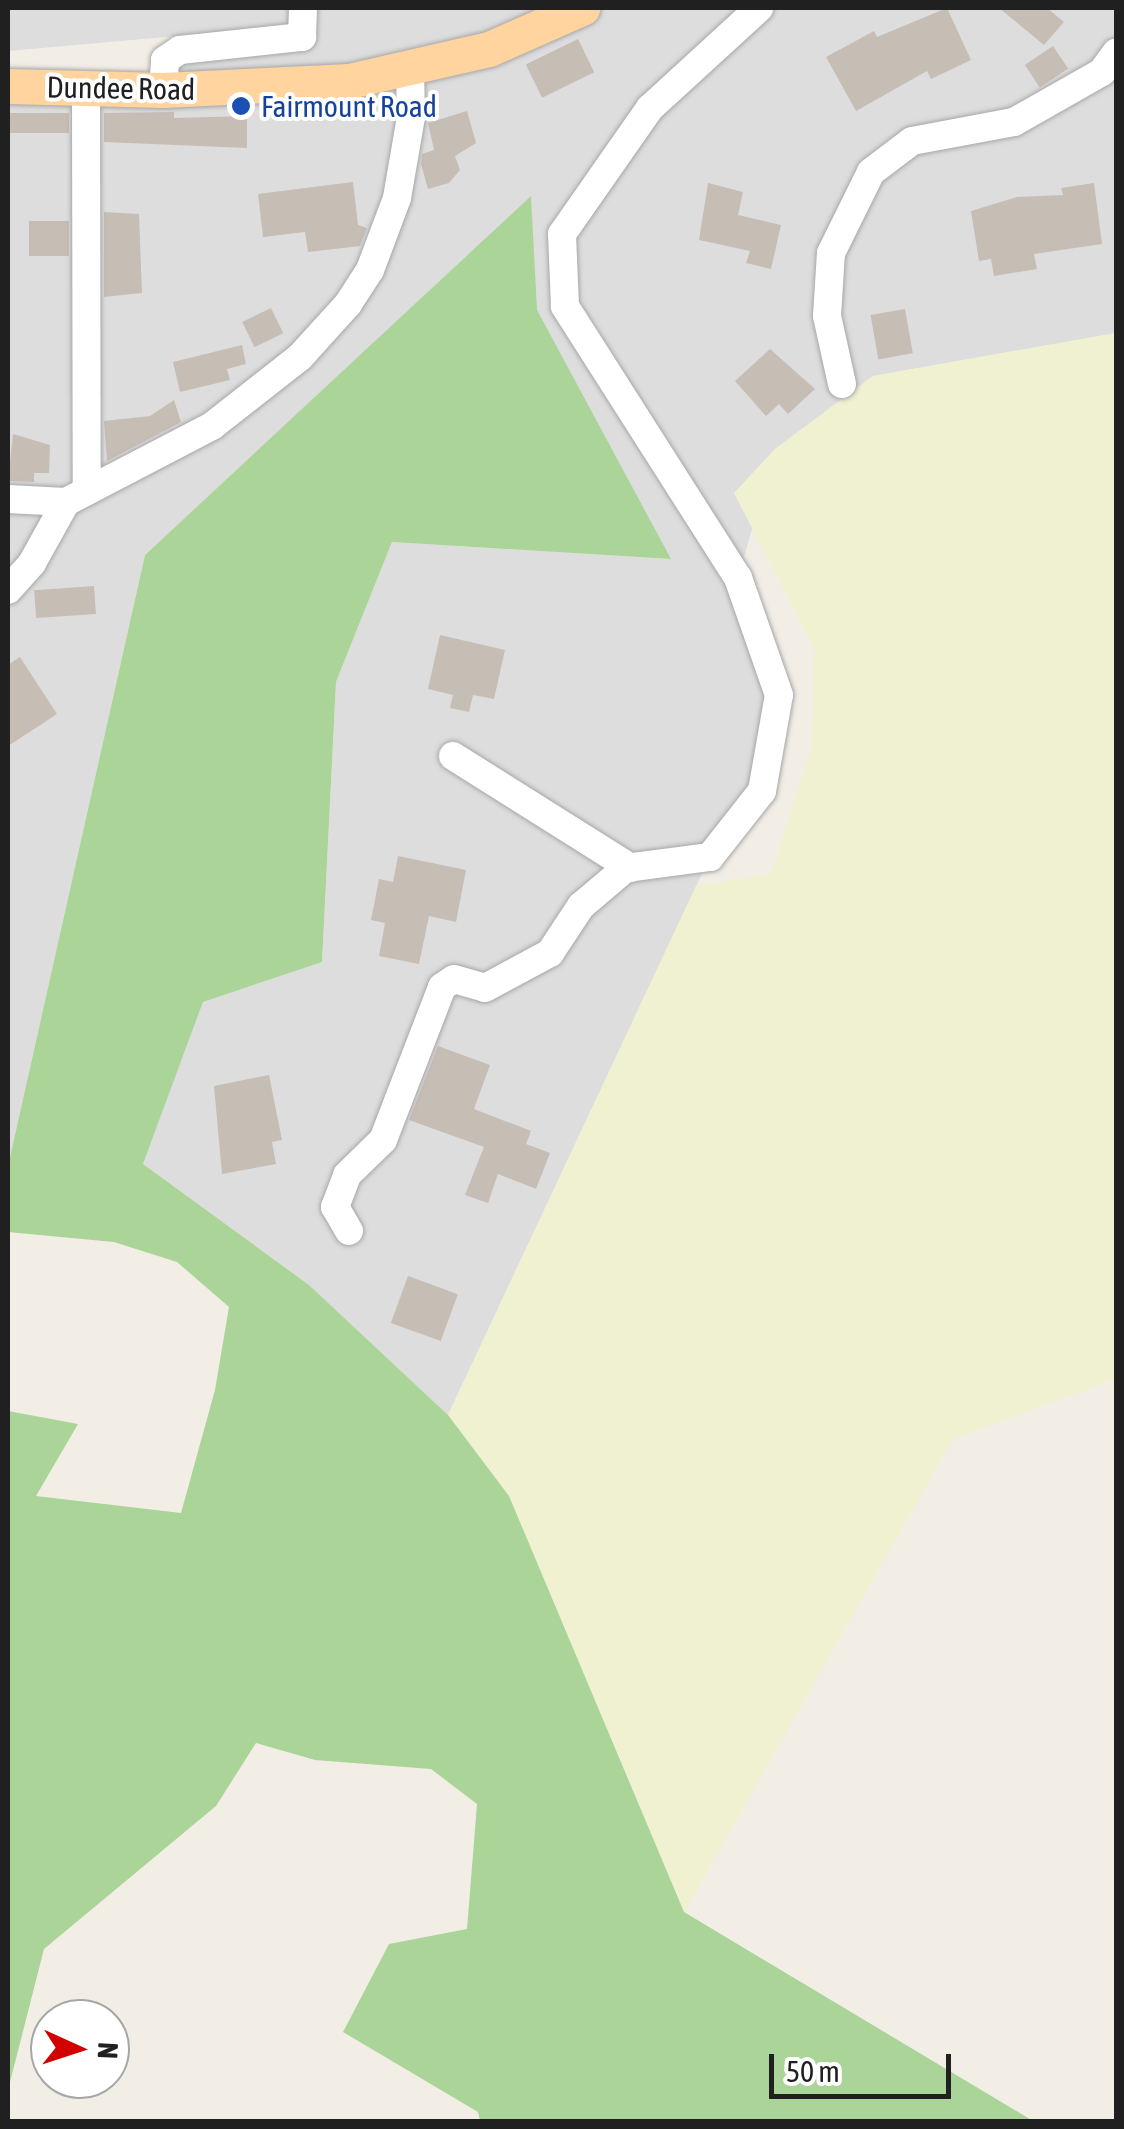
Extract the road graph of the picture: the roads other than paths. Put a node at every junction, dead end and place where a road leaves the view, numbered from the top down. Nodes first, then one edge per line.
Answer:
1 (303, 8) edge
2 (329, 8) edge
3 (582, 8) edge
4 (760, 8) edge
5 (1116, 53) edge
6 (410, 70) junction
7 (8, 86) edge
8 (86, 88) junction
9 (163, 90) junction
10 (842, 384) dead end
11 (77, 496) junction
12 (8, 499) edge
13 (8, 590) edge
14 (453, 756) dead end
15 (631, 868) junction
16 (349, 1231) dead end

1 - 2 street
1 - 9 street
3 - 6 main road, Dundee Road
4 - 15 street
5 - 10 street
6 - 9 main road, Dundee Road
6 - 11 street
7 - 8 main road, Dundee Road
8 - 9 main road, Dundee Road
8 - 11 street
11 - 12 street
11 - 13 street
14 - 15 street
15 - 16 street

